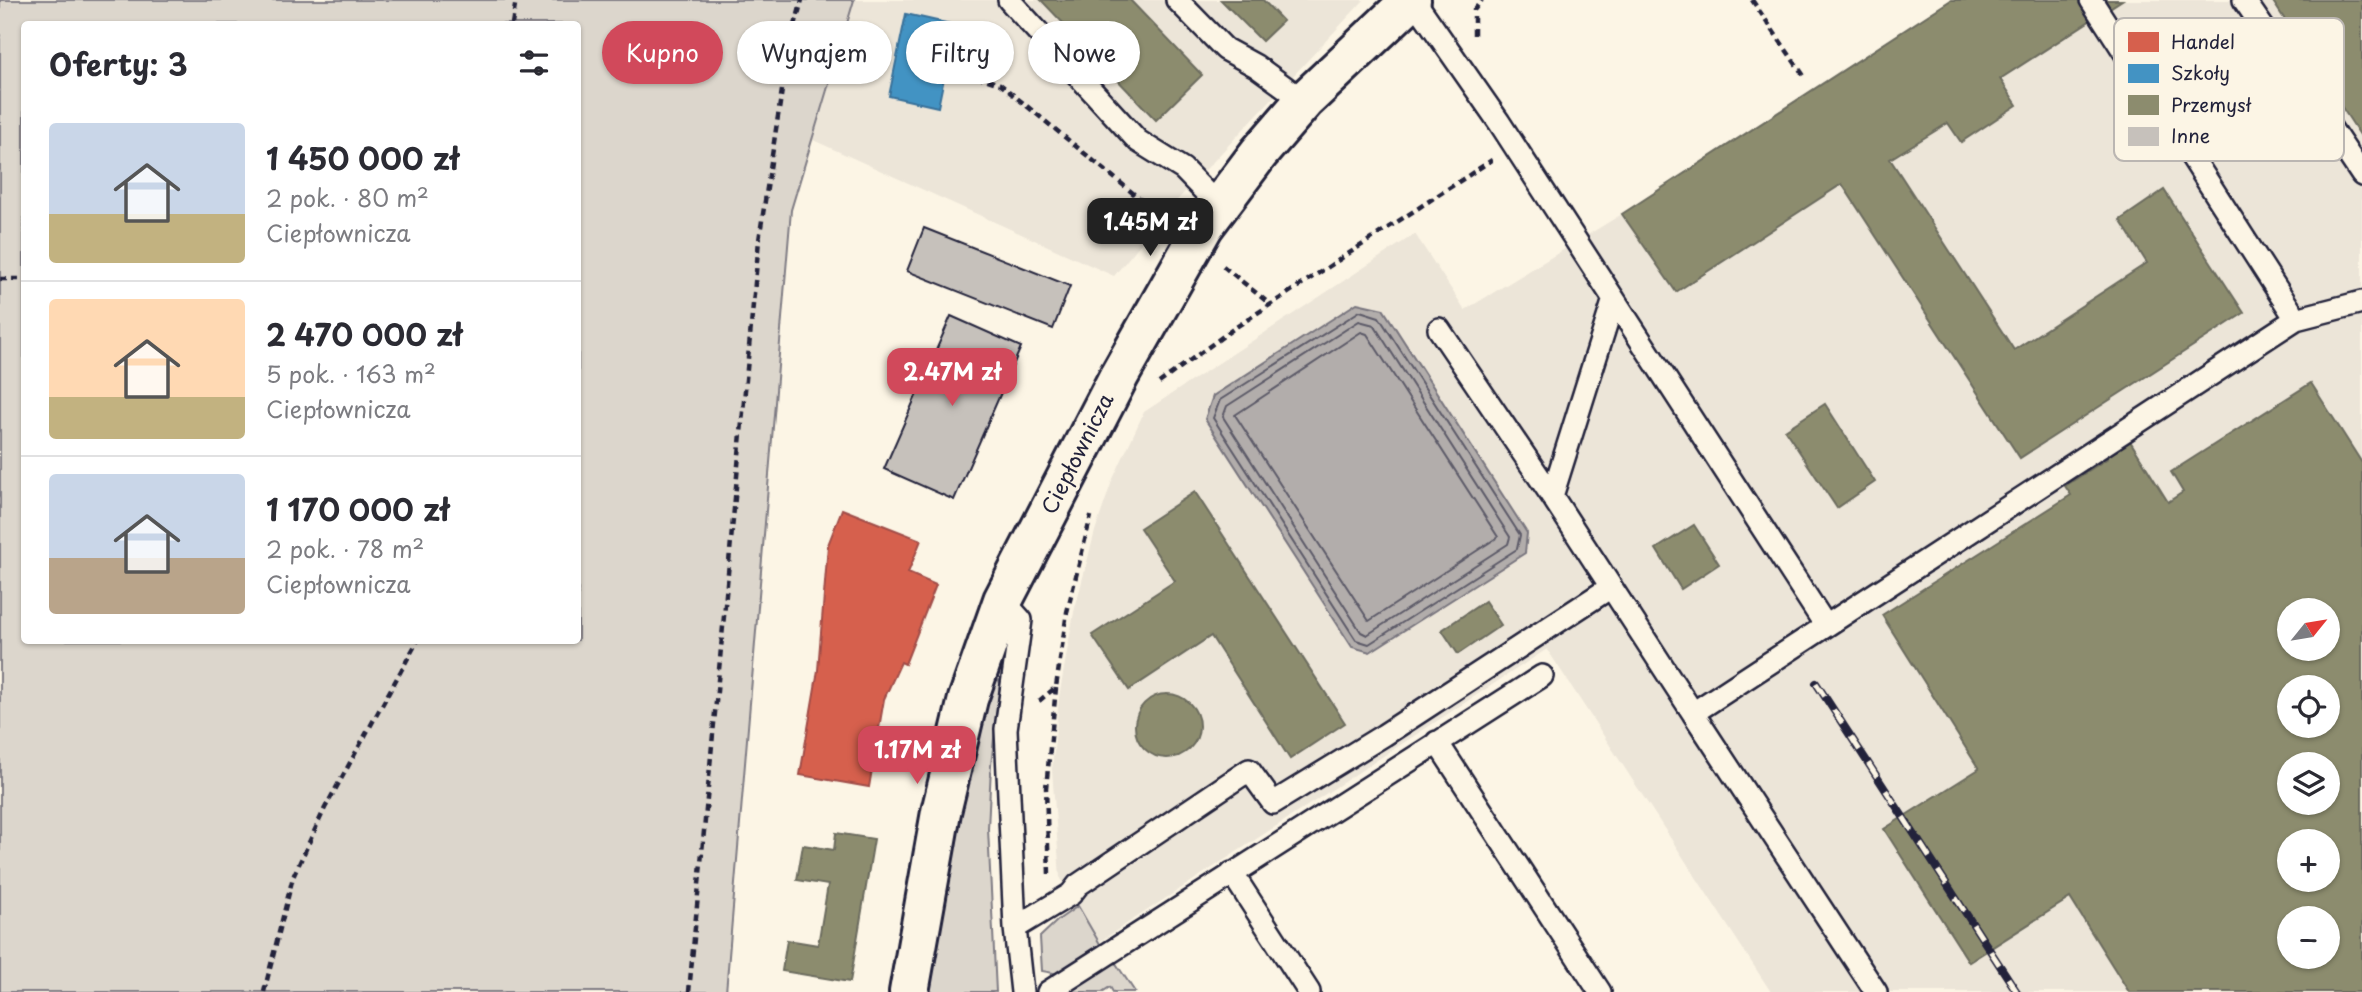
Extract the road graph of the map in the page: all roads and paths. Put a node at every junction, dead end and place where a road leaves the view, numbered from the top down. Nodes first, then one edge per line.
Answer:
1 (516, 0) edge
2 (802, 0) edge
3 (1009, 0) edge
4 (1177, 0) edge
5 (1413, 0) edge
6 (1482, 0) edge
7 (1752, 0) edge
8 (2091, 0) edge
9 (2244, 0) edge
10 (2256, 18) edge
11 (512, 21) edge
12 (1474, 36) dead end
13 (2114, 36) edge
14 (1804, 76) dead end
15 (1000, 84) edge
16 (1304, 101) junction
17 (1515, 146) junction
18 (2344, 148) edge
19 (2194, 161) edge
20 (2362, 175) edge
21 (1218, 205) junction
22 (1193, 242) junction
23 (0, 279) edge
24 (21, 279) edge
25 (1614, 299) junction
26 (2362, 302) edge
27 (1271, 305) junction
28 (2295, 319) junction
29 (1439, 329) dead end
30 (1152, 388) dead end
31 (1552, 496) junction
32 (1092, 512) dead end
33 (1611, 587) junction
34 (1003, 600) junction
35 (1826, 626) junction
36 (416, 644) edge
37 (1542, 676) dead end
38 (1056, 687) junction
39 (1693, 713) junction
40 (1006, 729) junction
41 (1437, 742) junction
42 (1232, 873) junction
43 (1054, 883) dead end
44 (1015, 928) junction
45 (264, 992) edge
46 (690, 992) edge
47 (909, 992) edge
48 (1022, 992) edge
49 (1048, 992) edge
50 (1309, 992) edge
51 (1600, 992) edge
52 (1875, 992) edge

1 - 11 path
2 - 46 path
3 - 21 lane
4 - 16 lane
5 - 16 street, Ciepłownicza
5 - 17 lane
6 - 12 path
7 - 14 path
8 - 13 lane
9 - 10 lane
15 - 22 path
16 - 21 street, Ciepłownicza
17 - 25 lane
17 - 27 path
18 - 20 lane
19 - 28 lane
21 - 22 street, Ciepłownicza
22 - 27 path
22 - 34 street, Ciepłownicza
23 - 24 path
25 - 31 lane
25 - 35 lane
26 - 28 lane
27 - 30 path
28 - 35 lane
29 - 31 lane
31 - 33 lane
32 - 38 path
33 - 39 lane
33 - 44 lane
34 - 40 lane
34 - 47 street, Ciepłownicza
35 - 39 lane
36 - 45 path
37 - 41 lane
38 - 40 path
38 - 43 path
39 - 52 lane
40 - 44 lane
41 - 42 lane
41 - 51 lane
42 - 49 lane
42 - 50 lane
44 - 48 lane

